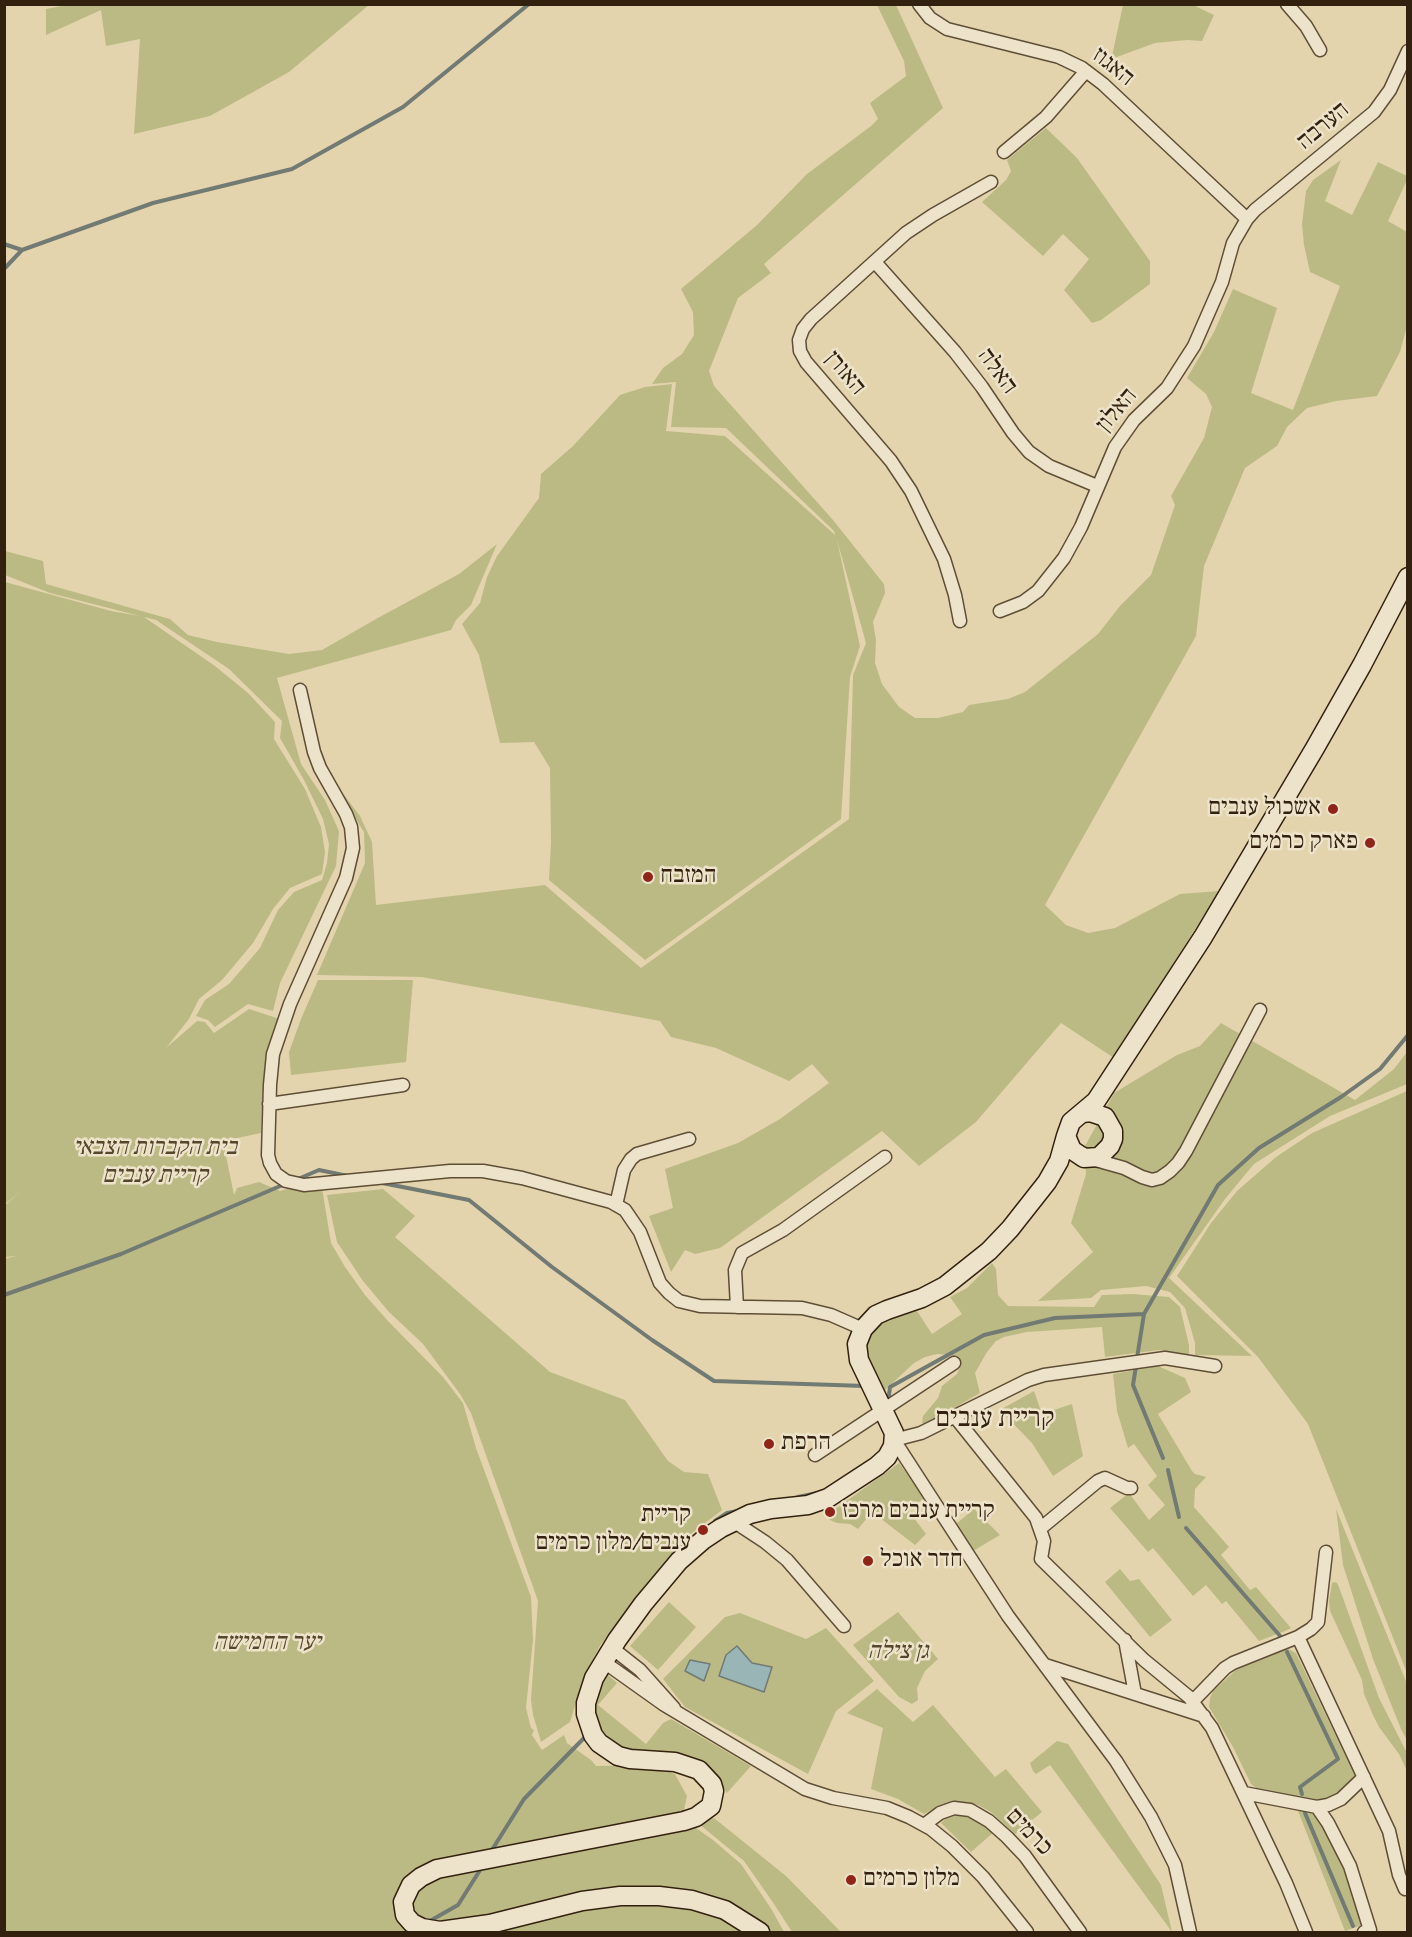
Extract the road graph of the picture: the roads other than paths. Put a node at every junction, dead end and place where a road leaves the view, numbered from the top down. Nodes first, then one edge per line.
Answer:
1 (919, 4) edge
2 (1287, 4) edge
3 (1320, 50) dead end
4 (1407, 51) edge
5 (1086, 71) junction
6 (1004, 152) dead end
7 (991, 182) dead end
8 (1248, 219) junction
9 (875, 262) junction
10 (1097, 486) junction
11 (1407, 577) edge
12 (1000, 611) dead end
13 (960, 621) dead end
14 (300, 690) dead end
15 (1260, 1010) dead end
16 (1121, 1064) junction
17 (404, 1085) dead end
18 (269, 1104) junction
19 (1083, 1113) junction
20 (1112, 1131) junction
21 (1066, 1136) junction
22 (689, 1139) dead end
23 (885, 1157) dead end
24 (1088, 1158) junction
25 (1129, 1171) junction
26 (1047, 1182) junction
27 (616, 1205) junction
28 (736, 1307) junction
29 (863, 1329) junction
30 (954, 1363) dead end
31 (1215, 1366) dead end
32 (883, 1409) junction
33 (955, 1417) junction
34 (894, 1440) junction
35 (815, 1455) dead end
36 (1131, 1488) dead end
37 (733, 1521) junction
38 (1041, 1528) junction
39 (1326, 1552) dead end
40 (844, 1626) dead end
41 (1298, 1637) junction
42 (1125, 1640) junction
43 (608, 1654) junction
44 (1045, 1665) junction
45 (1135, 1694) junction
46 (1192, 1702) junction
47 (1204, 1716) junction
48 (1364, 1777) junction
49 (1244, 1793) junction
50 (1317, 1807) junction
51 (924, 1825) junction
52 (1405, 1889) dead end
53 (760, 1932) edge
54 (1027, 1932) edge
55 (1080, 1932) edge
56 (1190, 1932) edge
57 (1306, 1932) edge
58 (1364, 1932) edge

1 - 5 street, האגוז
2 - 3 street
4 - 8 street, הערבה
5 - 6 street
5 - 8 street, האגוז
7 - 9 street, האורן
8 - 10 street, האלון
9 - 10 street, האלה
9 - 13 street, האורן
10 - 12 street, האלון
11 - 16 main road
14 - 18 street
15 - 25 street
16 - 19 main road
16 - 20 main road
17 - 18 street
18 - 27 street
19 - 20 main road
19 - 21 main road
20 - 24 main road
20 - 25 street
21 - 24 main road
21 - 26 main road
22 - 27 street
23 - 28 street
24 - 25 street
24 - 26 main road
26 - 29 main road
27 - 28 street
28 - 29 street
29 - 32 main road
30 - 32 street
31 - 33 street
32 - 34 main road
32 - 35 street
33 - 34 street
33 - 38 street
34 - 37 main road
34 - 44 street
36 - 38 street
37 - 40 street
37 - 43 main road
38 - 42 street
39 - 41 street
41 - 46 street
41 - 48 street
42 - 45 street
42 - 46 street
43 - 51 street
43 - 53 main road
44 - 45 street
44 - 56 street
45 - 47 street
46 - 47 street
47 - 49 street
48 - 50 street
48 - 52 street
49 - 50 street
49 - 57 street
50 - 58 street
51 - 54 street
51 - 55 street, כרמים

